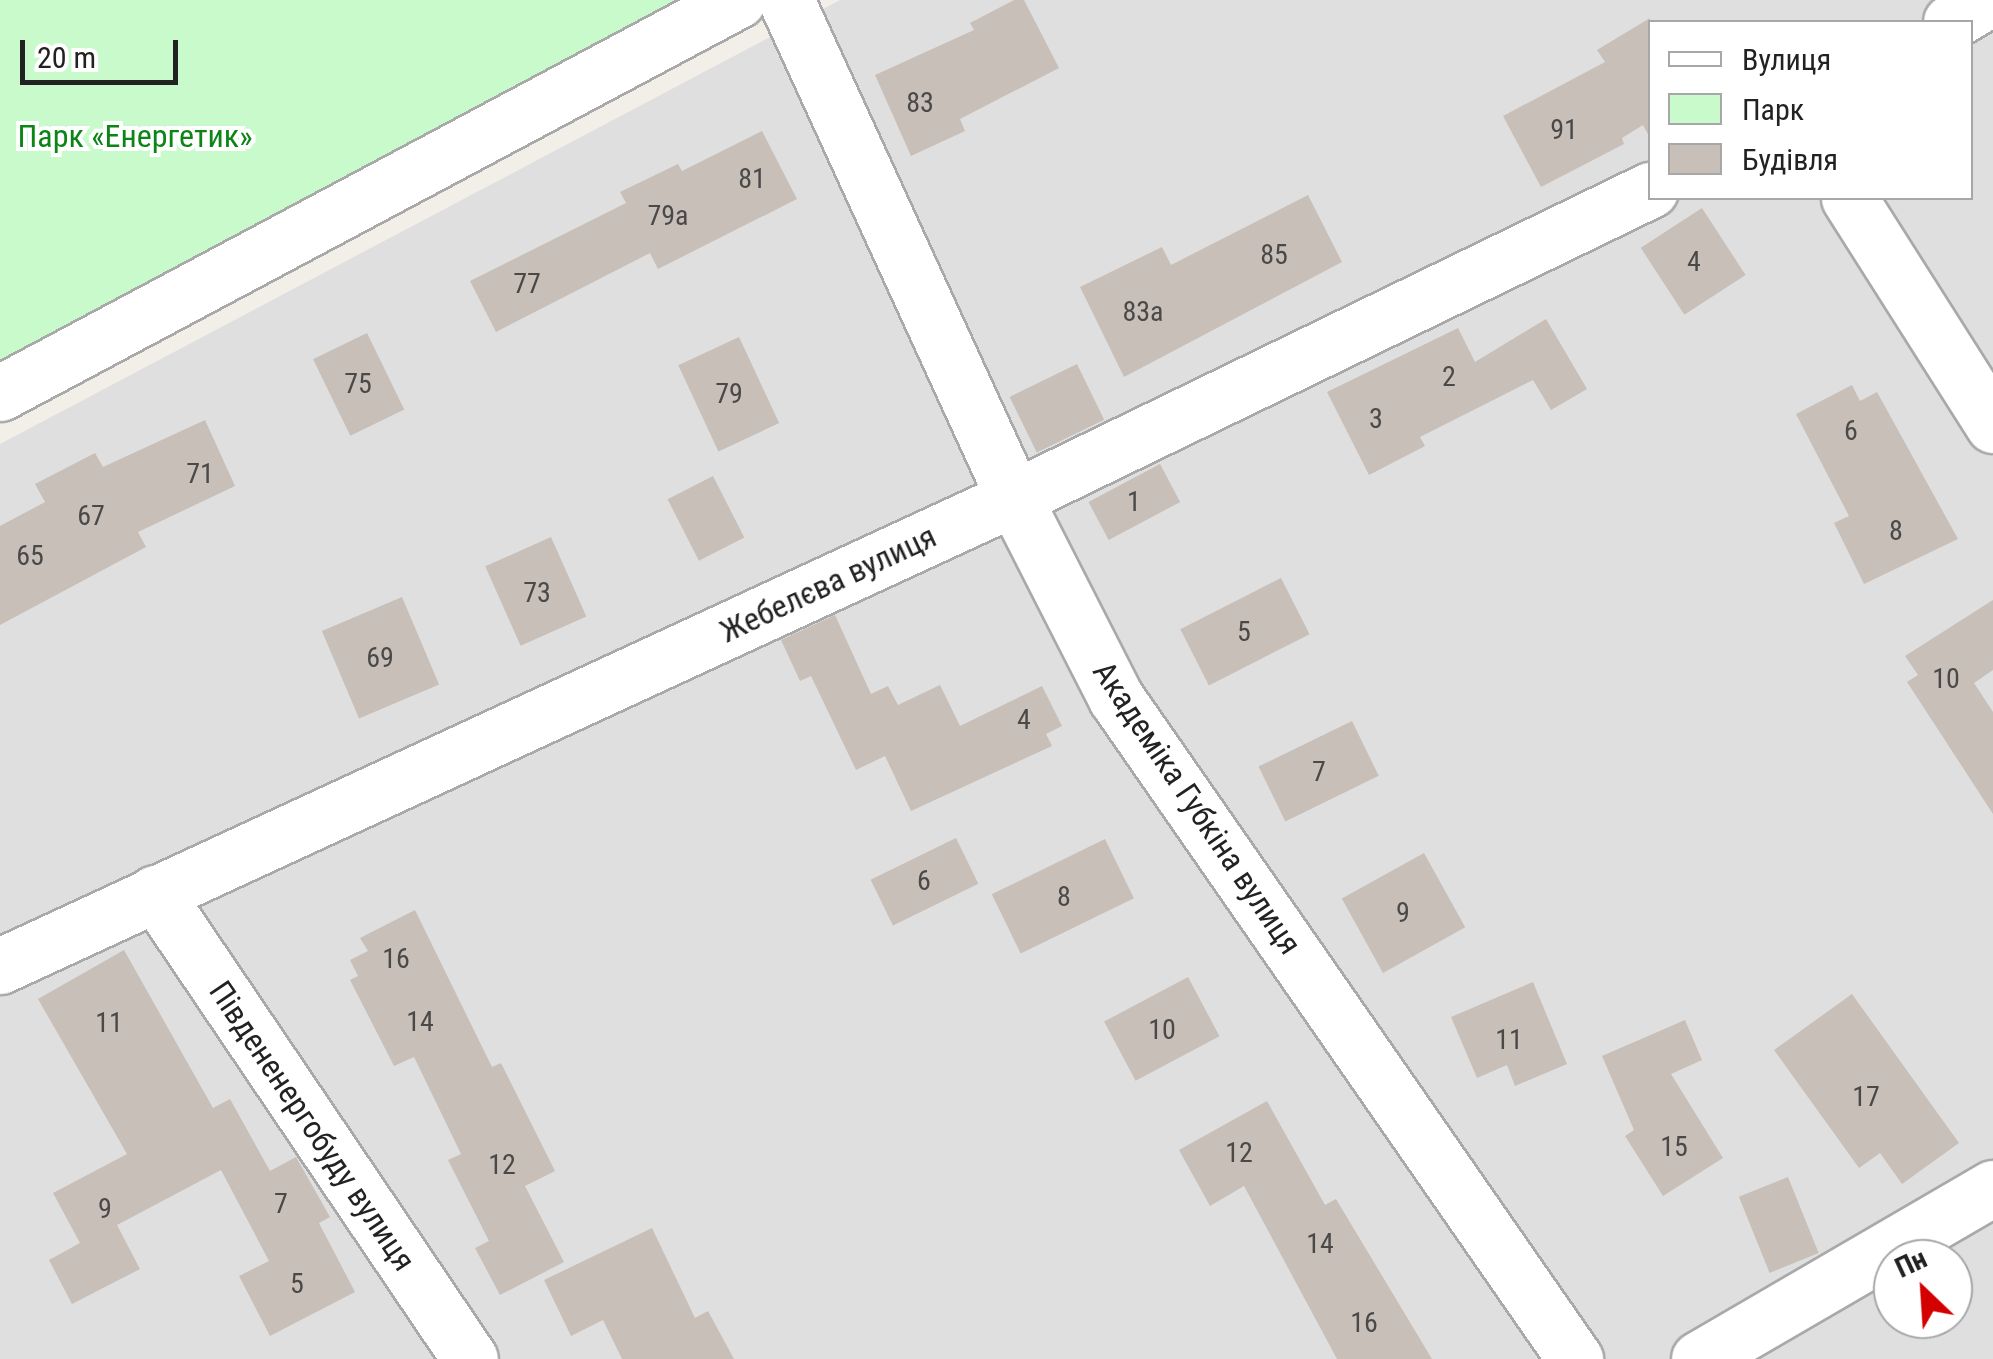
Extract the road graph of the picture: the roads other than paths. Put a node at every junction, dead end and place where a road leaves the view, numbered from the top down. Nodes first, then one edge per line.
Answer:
1 (738, 0) edge
2 (786, 0) edge
3 (1987, 0) edge
4 (1955, 20) edge
5 (1648, 191) edge
6 (1851, 200) edge
7 (0, 393) edge
8 (1993, 426) edge
9 (1014, 498) junction
10 (155, 893) junction
11 (0, 966) edge
12 (1993, 1188) edge
13 (470, 1359) edge
14 (1576, 1359) edge
15 (1699, 1359) edge

1 - 7 street
2 - 9 street, Академіка Губкіна вулиця
3 - 4 street
5 - 9 street, Жебелєва вулиця
6 - 8 street
9 - 10 street, Жебелєва вулиця
9 - 14 street, Академіка Губкіна вулиця
10 - 11 street, Жебелєва вулиця
10 - 13 street, Південенергобуду вулиця
12 - 15 street

